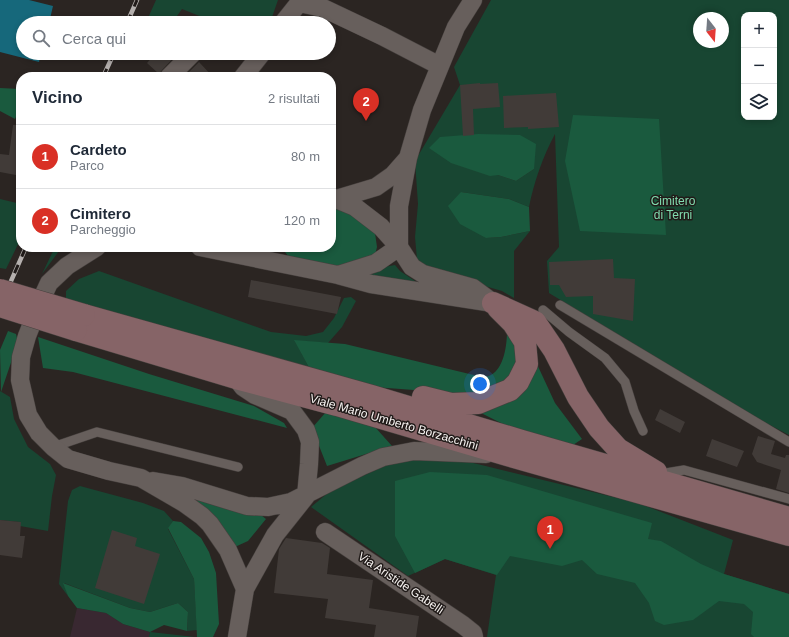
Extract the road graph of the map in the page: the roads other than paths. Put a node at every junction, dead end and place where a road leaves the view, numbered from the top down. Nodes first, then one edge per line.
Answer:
1 (473, 0) edge
2 (289, 16) edge
3 (186, 60) edge
4 (256, 60) edge
5 (440, 66) junction
6 (174, 72) edge
7 (247, 72) edge
8 (408, 158) junction
9 (336, 197) edge
10 (336, 199) edge
11 (399, 247) junction
12 (71, 252) edge
13 (89, 252) edge
14 (225, 252) edge
15 (267, 252) edge
16 (275, 262) junction
17 (67, 266) junction
18 (338, 275) junction
19 (0, 290) edge
20 (493, 303) junction
21 (560, 305) dead end
22 (0, 306) edge
23 (543, 310) dead end
24 (80, 322) junction
25 (236, 378) junction
26 (372, 396) junction
27 (643, 431) dead end
28 (789, 442) edge
29 (53, 448) junction
30 (507, 455) junction
31 (238, 467) dead end
32 (660, 474) junction
33 (140, 478) junction
34 (682, 488) junction
35 (733, 493) junction
36 (306, 496) junction
37 (789, 498) edge
38 (789, 518) edge
39 (325, 532) dead end
40 (789, 535) edge
41 (245, 589) junction
42 (237, 637) edge
43 (474, 637) edge

1 - 5 street
2 - 5 street
3 - 6 street
4 - 7 street
5 - 8 street
8 - 9 street
8 - 11 street
10 - 11 street
11 - 18 street
11 - 20 street
12 - 17 street
13 - 17 street
14 - 16 street
15 - 16 street
16 - 18 street
17 - 29 street
18 - 20 street
19 - 24 main road, Viale Mario Umberto Borzacchini, bridge
20 - 26 main road
20 - 32 main road
21 - 28 lane
22 - 24 main road, Viale Mario Umberto Borzacchini, bridge
23 - 27 lane
24 - 25 main road, Viale Mario Umberto Borzacchini
24 - 26 main road, Viale Mario Umberto Borzacchini
25 - 30 main road, Viale Mario Umberto Borzacchini
25 - 36 street
26 - 34 main road, Viale Mario Umberto Borzacchini
29 - 31 lane
29 - 33 street
30 - 36 street
30 - 40 main road, Viale Mario Umberto Borzacchini
32 - 34 main road
32 - 35 lane
33 - 36 street
33 - 41 street
34 - 35 main road, Viale Mario Umberto Borzacchini
35 - 37 lane
35 - 38 main road, Viale Mario Umberto Borzacchini
36 - 41 street
39 - 43 street, Via Aristide Gabelli
41 - 42 street

